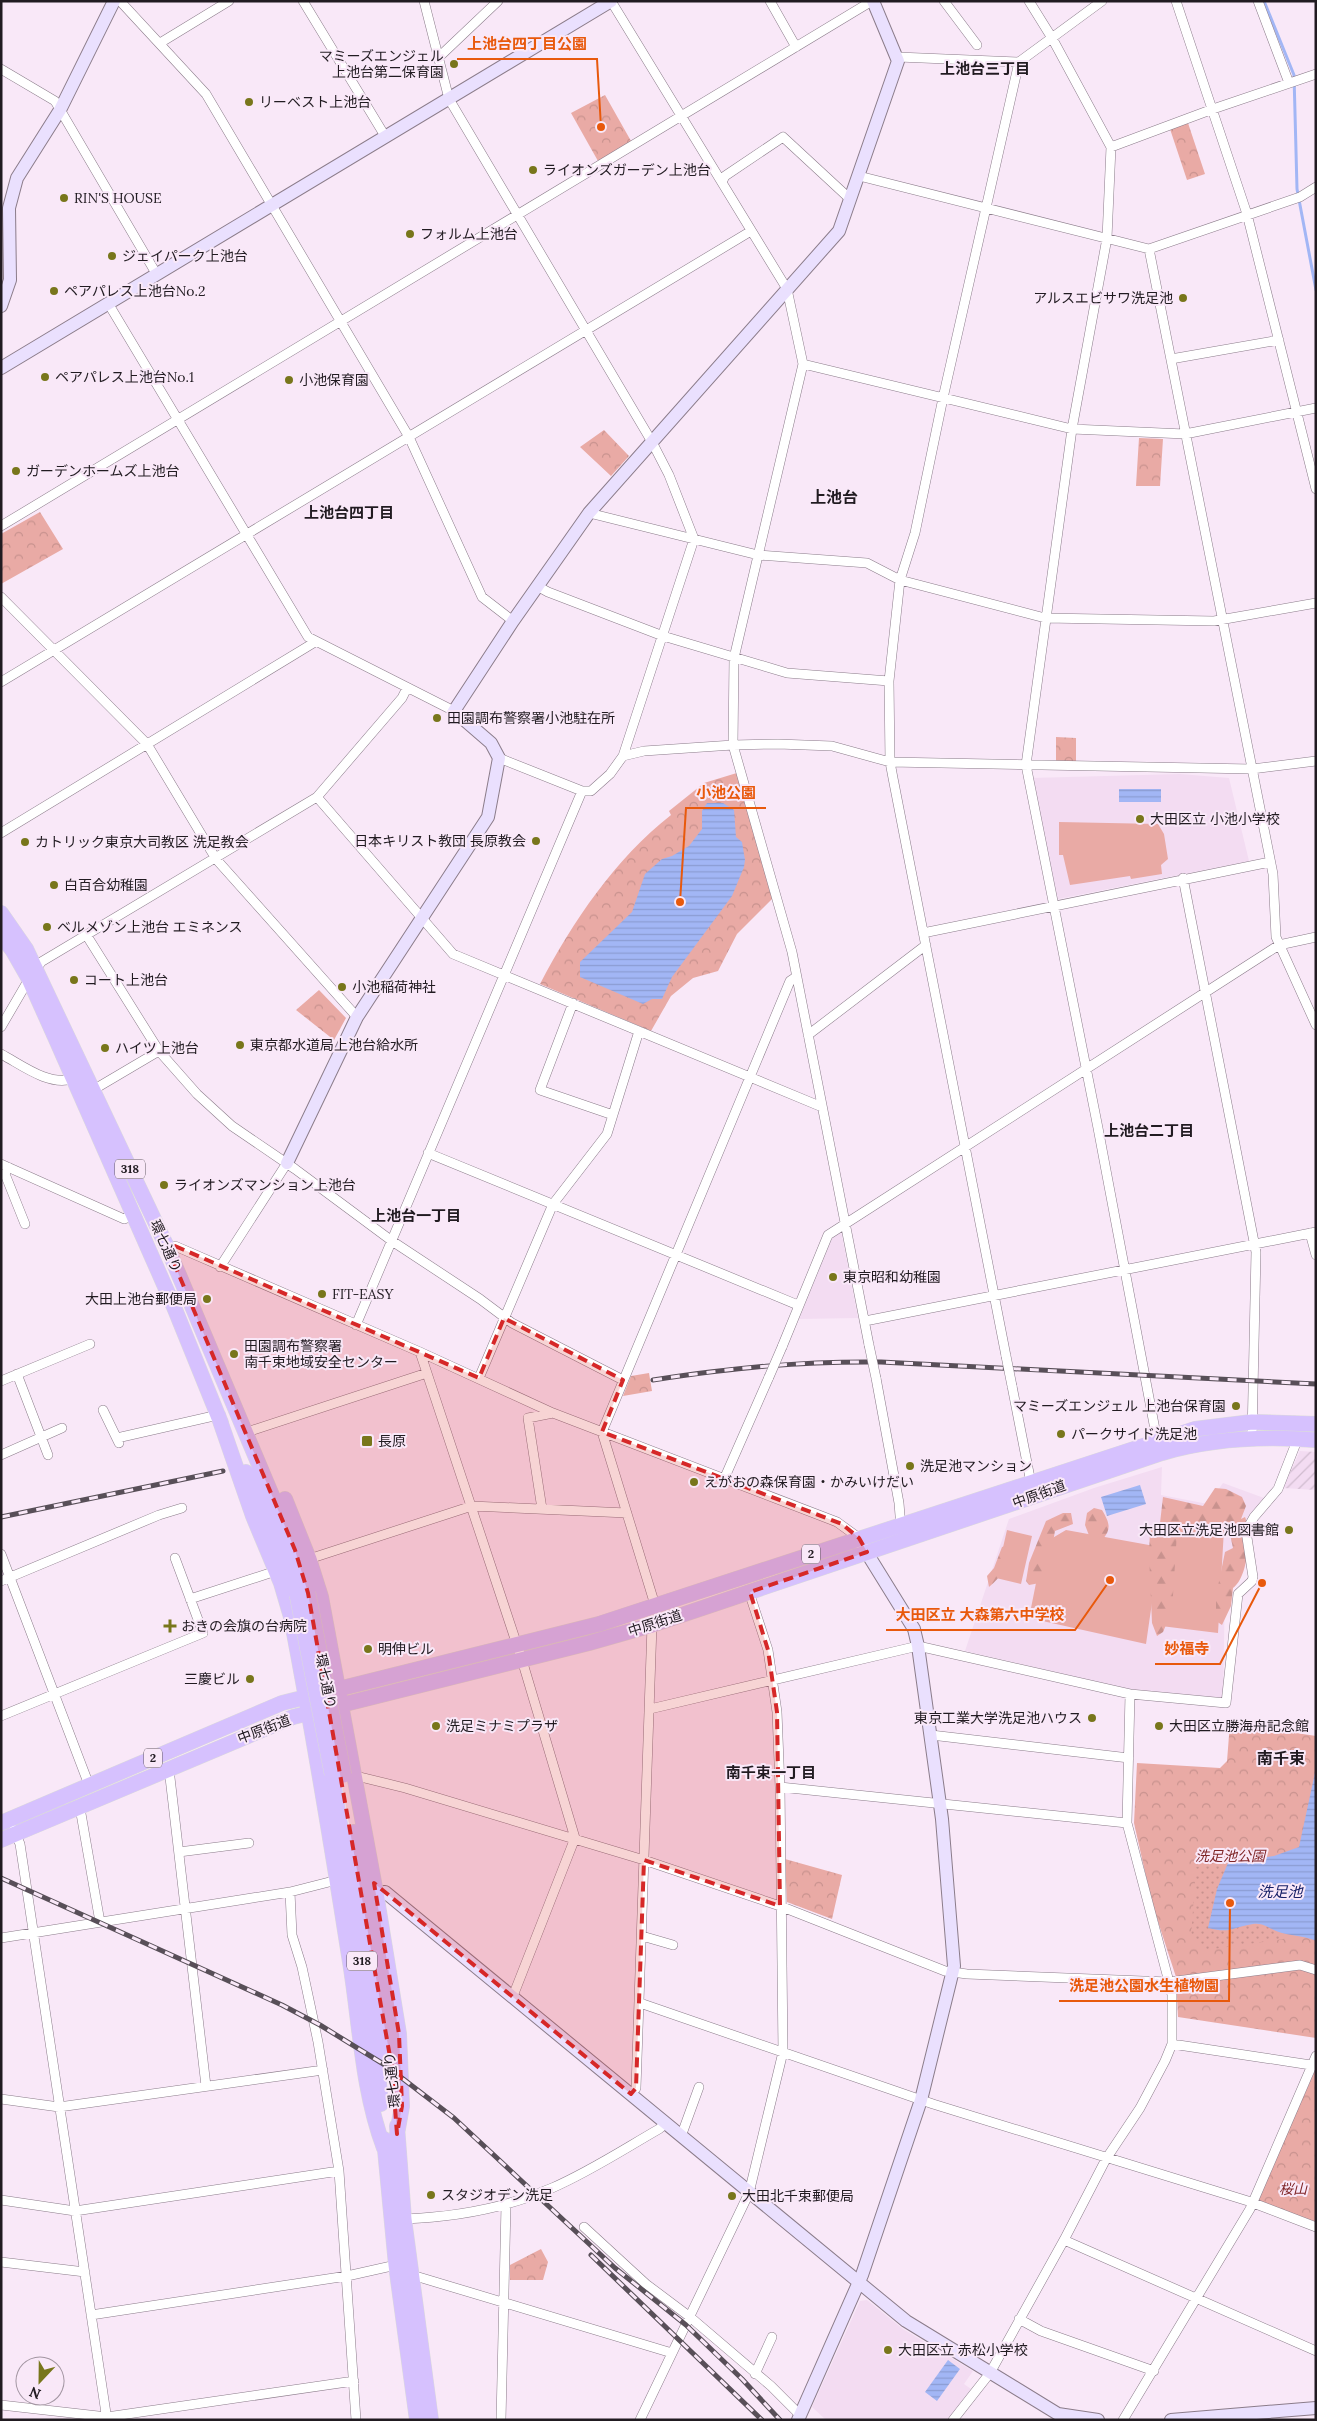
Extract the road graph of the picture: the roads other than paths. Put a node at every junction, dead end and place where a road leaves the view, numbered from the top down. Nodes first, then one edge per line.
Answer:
1 (114, 1) edge
2 (120, 1) edge
3 (303, 1) edge
4 (424, 1) edge
5 (498, 1) edge
6 (611, 1) edge
7 (770, 1) edge
8 (873, 1) edge
9 (944, 1) edge
10 (1029, 1) edge
11 (1102, 1) edge
12 (1176, 1) edge
13 (1258, 1) edge
14 (227, 2) edge
15 (1052, 38) junction
16 (160, 42) junction
17 (977, 45) dead end
18 (796, 47) junction
19 (439, 57) junction
20 (898, 58) junction
21 (1019, 62) junction
22 (1, 69) edge
23 (1316, 74) edge
24 (1292, 82) junction
25 (449, 99) junction
26 (1213, 109) junction
27 (60, 110) junction
28 (681, 116) junction
29 (385, 136) junction
30 (1111, 147) junction
31 (859, 176) junction
32 (722, 182) junction
33 (1316, 187) edge
34 (850, 199) junction
35 (272, 206) junction
36 (986, 208) junction
37 (1247, 214) junction
38 (518, 216) junction
39 (751, 231) junction
40 (1107, 238) junction
41 (1149, 249) junction
42 (157, 275) junction
43 (787, 289) junction
44 (108, 303) junction
45 (1, 306) edge
46 (340, 322) junction
47 (586, 331) junction
48 (1279, 340) junction
49 (1171, 359) junction
50 (803, 364) junction
51 (1, 368) edge
52 (943, 398) junction
53 (1316, 408) edge
54 (1297, 412) junction
55 (178, 420) junction
56 (1072, 429) junction
57 (1185, 434) junction
58 (409, 437) junction
59 (652, 442) junction
60 (1316, 488) edge
61 (589, 513) junction
62 (1, 526) edge
63 (247, 534) junction
64 (694, 539) junction
65 (758, 554) junction
66 (900, 580) junction
67 (537, 586) junction
68 (1, 597) edge
69 (1316, 602) edge
70 (1045, 618) junction
71 (513, 621) junction
72 (1222, 621) junction
73 (663, 636) junction
74 (315, 642) junction
75 (54, 650) junction
76 (734, 658) junction
77 (889, 681) junction
78 (1, 682) edge
79 (407, 688) junction
80 (454, 711) junction
81 (147, 744) junction
82 (733, 745) junction
83 (623, 756) junction
84 (499, 758) junction
85 (890, 762) junction
86 (1316, 762) edge
87 (1026, 765) junction
88 (1252, 769) junction
89 (582, 791) junction
90 (317, 797) junction
91 (1, 832) edge
92 (216, 860) junction
93 (1270, 862) junction
94 (1183, 878) junction
95 (1053, 906) junction
96 (1, 913) edge
97 (422, 919) junction
98 (923, 932) junction
99 (1, 935) edge
100 (87, 936) junction
101 (1316, 937) edge
102 (1279, 944) junction
103 (926, 945) junction
104 (504, 974) junction
105 (32, 975) junction
106 (796, 976) junction
107 (1206, 991) junction
108 (573, 1003) junction
109 (357, 1017) junction
110 (1316, 1025) edge
111 (1, 1027) edge
112 (639, 1031) junction
113 (808, 1035) junction
114 (159, 1051) junction
115 (1, 1054) edge
116 (1085, 1068) junction
117 (750, 1077) junction
118 (72, 1078) junction
119 (93, 1090) junction
120 (822, 1107) junction
121 (613, 1115) junction
122 (965, 1145) junction
123 (428, 1153) junction
124 (286, 1163) junction
125 (4, 1170) edge
126 (552, 1204) junction
127 (132, 1216) junction
128 (844, 1222) junction
129 (25, 1224) dead end
130 (1313, 1233) edge
131 (392, 1241) junction
132 (1255, 1244) junction
133 (168, 1248) junction
134 (675, 1254) junction
135 (1316, 1255) edge
136 (220, 1267) junction
137 (1125, 1270) junction
138 (994, 1295) junction
139 (798, 1305) junction
140 (504, 1318) junction
141 (865, 1321) junction
142 (356, 1325) junction
143 (90, 1344) dead end
144 (420, 1352) junction
145 (427, 1373) junction
146 (18, 1374) junction
147 (479, 1378) junction
148 (623, 1380) junction
149 (1, 1381) edge
150 (103, 1410) dead end
151 (553, 1413) junction
152 (218, 1415) junction
153 (1316, 1424) edge
154 (62, 1428) dead end
155 (1252, 1430) junction
156 (247, 1432) junction
157 (602, 1432) junction
158 (42, 1437) junction
159 (1298, 1438) junction
160 (1157, 1440) junction
161 (1316, 1440) edge
162 (1, 1455) edge
163 (48, 1455) dead end
164 (725, 1477) junction
165 (1031, 1483) junction
166 (472, 1506) junction
167 (182, 1508) dead end
168 (542, 1509) junction
169 (627, 1513) junction
170 (902, 1524) junction
171 (859, 1538) junction
172 (888, 1545) junction
173 (866, 1552) junction
174 (1, 1554) edge
175 (175, 1558) dead end
176 (309, 1559) junction
177 (276, 1571) junction
178 (11, 1577) junction
179 (1, 1581) edge
180 (750, 1592) junction
181 (303, 1594) junction
182 (190, 1599) junction
183 (655, 1605) junction
184 (652, 1625) junction
185 (517, 1643) junction
186 (918, 1646) junction
187 (522, 1660) junction
188 (772, 1678) junction
189 (338, 1689) junction
190 (1130, 1694) junction
191 (56, 1695) junction
192 (306, 1698) junction
193 (341, 1705) junction
194 (650, 1709) junction
195 (308, 1714) junction
196 (1, 1716) edge
197 (931, 1734) junction
198 (1129, 1758) junction
199 (170, 1769) junction
200 (343, 1775) junction
201 (89, 1785) junction
202 (780, 1787) junction
203 (940, 1804) junction
204 (80, 1808) junction
205 (7, 1823) edge
206 (1127, 1823) junction
207 (575, 1838) junction
208 (1, 1840) edge
209 (250, 1843) dead end
210 (179, 1852) junction
211 (644, 1860) junction
212 (337, 1880) junction
213 (290, 1892) junction
214 (376, 1892) junction
215 (780, 1906) junction
216 (185, 1909) junction
217 (100, 1922) junction
218 (33, 1933) junction
219 (642, 1936) junction
220 (1, 1938) edge
221 (673, 1945) dead end
222 (1316, 1970) edge
223 (952, 1971) junction
224 (1169, 1982) junction
225 (513, 1996) junction
226 (640, 2003) junction
227 (1172, 2044) junction
228 (783, 2052) junction
229 (1316, 2056) edge
230 (1311, 2065) junction
231 (322, 2070) junction
232 (206, 2086) junction
233 (699, 2087) dead end
234 (631, 2094) junction
235 (1, 2098) edge
236 (921, 2100) junction
237 (59, 2107) junction
238 (666, 2123) junction
239 (398, 2134) junction
240 (680, 2135) junction
241 (384, 2148) junction
242 (1106, 2158) junction
243 (339, 2171) junction
244 (749, 2193) junction
245 (1, 2200) edge
246 (1253, 2202) junction
247 (506, 2205) junction
248 (75, 2211) junction
249 (404, 2218) junction
250 (584, 2227) dead end
251 (1316, 2227) edge
252 (1064, 2240) junction
253 (1, 2262) edge
254 (396, 2265) junction
255 (85, 2272) junction
256 (412, 2275) junction
257 (347, 2276) junction
258 (859, 2284) junction
259 (1196, 2300) junction
260 (504, 2302) junction
261 (91, 2314) junction
262 (690, 2317) junction
263 (1019, 2319) junction
264 (772, 2337) dead end
265 (1316, 2351) edge
266 (672, 2354) junction
267 (1154, 2371) junction
268 (990, 2373) junction
269 (755, 2374) junction
270 (354, 2381) junction
271 (1, 2405) edge
272 (1316, 2408) edge
273 (799, 2417) edge
274 (107, 2418) edge
275 (1199, 2419) edge
276 (356, 2420) edge
277 (417, 2420) edge
278 (431, 2420) edge
279 (500, 2420) edge
280 (640, 2420) edge
281 (953, 2420) edge
282 (1098, 2420) edge
283 (1123, 2420) edge
284 (1171, 2420) edge

1 - 27 street
2 - 16 street
3 - 29 street
4 - 19 street
5 - 19 street
6 - 25 street
6 - 28 street
7 - 18 street
8 - 18 street
8 - 20 street
9 - 17 street
10 - 15 street
11 - 15 street
12 - 26 street
13 - 24 street
14 - 16 street
15 - 21 street
15 - 30 street
16 - 35 street
18 - 28 street
19 - 25 street
20 - 21 street
20 - 31 street
21 - 36 street
22 - 27 street
23 - 24 street
24 - 26 street
25 - 29 street
25 - 38 street
26 - 30 street
26 - 37 street
27 - 42 street
27 - 45 street
28 - 32 street
28 - 38 street
29 - 35 street
30 - 40 street
31 - 34 street
31 - 36 street
32 - 34 street
32 - 39 street
33 - 37 street
34 - 43 street
35 - 42 street
35 - 46 street
36 - 40 street
36 - 52 street
37 - 41 street
37 - 48 street
38 - 46 street
38 - 47 street
39 - 43 street
39 - 47 street
40 - 41 street
40 - 56 street
41 - 49 street
42 - 44 street
43 - 50 street
43 - 59 street
44 - 51 street
44 - 55 street
46 - 55 street
46 - 58 street
47 - 58 street
47 - 59 street
48 - 49 street
48 - 54 street
49 - 57 street
50 - 52 street
50 - 65 street
52 - 56 street
52 - 66 street
53 - 54 street
54 - 57 street
54 - 60 street
55 - 62 street
55 - 63 street
56 - 57 street
56 - 70 street
57 - 72 street
58 - 63 street
58 - 71 street
59 - 61 street
59 - 64 street
61 - 64 street
61 - 67 street
63 - 74 street
63 - 75 street
64 - 65 street
64 - 73 street
65 - 66 street
65 - 76 street
66 - 70 street
66 - 77 street
67 - 71 street
67 - 73 street
68 - 75 street
69 - 72 street
70 - 72 street
70 - 87 street
71 - 80 street
72 - 88 street
73 - 76 street
73 - 83 street
74 - 79 street
74 - 81 street
75 - 78 street
75 - 81 street
76 - 77 street
76 - 82 street
77 - 85 street
79 - 80 street
79 - 90 street
80 - 84 street
81 - 91 street
81 - 92 street
82 - 83 street
82 - 85 street
82 - 106 street
83 - 89 street
84 - 89 street
84 - 97 street
85 - 87 street
85 - 98 street
86 - 88 street
87 - 88 street
87 - 95 street
88 - 93 street
89 - 104 street
90 - 92 street
90 - 97 street
92 - 100 street
92 - 109 street
93 - 94 street
93 - 102 street
94 - 95 street
94 - 107 street
95 - 98 street
95 - 116 street
96 - 105 main road, 環七通り / 318
97 - 104 street
97 - 109 street
98 - 103 street
99 - 105 main road, 環七通り / 318
100 - 105 street
100 - 114 street
101 - 102 street
102 - 107 street
102 - 110 street
103 - 113 street
103 - 122 street
104 - 108 street
104 - 123 street
105 - 111 street
105 - 118 main road, 環七通り / 318
105 - 119 main road, 環七通り / 318
106 - 113 street
106 - 117 street
107 - 116 street
107 - 132 street
108 - 112 street
108 - 121 street
109 - 124 street
112 - 117 street
112 - 121 street
113 - 120 street
114 - 119 street
114 - 124 street
115 - 118 street
116 - 122 street
116 - 137 street
117 - 120 street
117 - 134 street
118 - 127 main road, 環七通り / 318
119 - 133 main road, 環七通り / 318
120 - 128 street
121 - 126 street
122 - 128 street
122 - 138 street
123 - 126 street
123 - 131 street
124 - 131 street
124 - 136 street
125 - 127 street
125 - 129 street
126 - 134 street
126 - 140 street
127 - 152 main road, 環七通り / 318
128 - 139 street
128 - 141 street
130 - 132 street
130 - 135 street
131 - 140 street
131 - 142 street
132 - 137 street
132 - 155 street
133 - 136 street
133 - 156 main road, 環七通り / 318
134 - 139 street
134 - 148 street
136 - 142 street
137 - 138 street
137 - 160 street
138 - 141 street
138 - 165 street, bridge
139 - 164 street, bridge
140 - 147 street
140 - 148 street
141 - 170 street, bridge
142 - 144 street
143 - 146 street
144 - 145 street
144 - 147 street
145 - 156 street
145 - 166 street
146 - 149 street
146 - 158 street
147 - 151 street
148 - 157 street
150 - 152 street
151 - 157 street
151 - 168 street
152 - 177 main road
152 - 181 main road, 環七通り / 318
153 - 155 main road, 中原街道 / 2
154 - 158 street
155 - 159 main road, 中原街道 / 2
155 - 160 main road, 中原街道 / 2
155 - 172 main road, 中原街道 / 2
156 - 176 main road
156 - 181 main road, 環七通り / 318
157 - 164 street
157 - 169 street
158 - 162 street
158 - 163 street
159 - 161 main road, 中原街道 / 2
159 - 190 street
160 - 165 main road, 中原街道 / 2
164 - 171 street
165 - 170 main road, 中原街道 / 2
166 - 168 street
166 - 176 street
166 - 185 street
167 - 178 street
168 - 169 street
169 - 183 street
170 - 171 main road, 中原街道 / 2
170 - 172 street
171 - 173 street
171 - 183 main road, 中原街道 / 2
172 - 173 main road, 中原街道 / 2
173 - 180 main road, 中原街道 / 2
173 - 186 street
174 - 178 street
175 - 182 street
176 - 189 main road
177 - 182 street
177 - 192 main road
178 - 179 street
178 - 191 street
180 - 184 main road, 中原街道 / 2
180 - 188 street
181 - 200 main road, 環七通り / 318, bridge
182 - 191 street
183 - 185 main road, 中原街道 / 2
184 - 187 main road, 中原街道 / 2
184 - 194 street
185 - 187 street
185 - 189 main road, 中原街道 / 2
186 - 188 street
186 - 190 street
186 - 197 street
187 - 193 main road, 中原街道 / 2
187 - 207 street
188 - 194 street
188 - 202 street
189 - 192 main road, 中原街道 / 2
189 - 193 main road
190 - 198 street
191 - 196 street
191 - 201 street
192 - 195 main road
192 - 201 main road, 中原街道 / 2
193 - 195 main road, 中原街道 / 2
193 - 200 main road
194 - 211 street
195 - 199 main road, 中原街道 / 2
195 - 212 main road
197 - 198 street
197 - 203 street
198 - 206 street
199 - 204 main road, 中原街道 / 2
199 - 210 street
200 - 207 street
200 - 214 main road
200 - 239 main road, 環七通り / 318
200 - 241 main road, 環七通り / 318
201 - 205 main road, 中原街道 / 2
202 - 203 street
202 - 215 street
203 - 206 street
203 - 223 street
204 - 205 main road, 中原街道 / 2
204 - 217 street
205 - 208 main road, 中原街道 / 2
205 - 218 street
206 - 224 street
207 - 211 street
207 - 225 street
209 - 210 street
210 - 216 street
211 - 215 street
211 - 219 street
212 - 213 street
212 - 241 main road
213 - 216 street
213 - 231 street
214 - 225 street
214 - 239 main road
215 - 223 street
215 - 228 street
216 - 217 street
216 - 232 street
217 - 218 street
218 - 220 street
218 - 237 street
219 - 221 street
219 - 226 street
222 - 224 street
223 - 224 street
223 - 236 street
224 - 227 street
225 - 234 street
226 - 228 street
226 - 234 street
227 - 230 street
227 - 242 street
228 - 236 street
228 - 244 street
229 - 230 street
230 - 246 street
231 - 232 street
231 - 243 street
232 - 237 street
233 - 240 street
234 - 238 street
235 - 237 street
236 - 242 street
236 - 258 street
237 - 248 street
238 - 240 street
238 - 247 street
239 - 249 main road, 環七通り / 318
240 - 244 street
241 - 254 main road, 環七通り / 318
242 - 246 street
242 - 252 street
243 - 248 street
243 - 257 street
244 - 258 street
244 - 262 street
245 - 248 street
246 - 251 street
246 - 259 street
247 - 249 street
247 - 260 street
248 - 255 street
249 - 256 main road, 環七通り / 318
250 - 262 street
252 - 259 street
252 - 263 street
253 - 255 street
254 - 257 street
254 - 277 main road, 環七通り / 318
255 - 261 street
256 - 260 street
256 - 278 main road, 環七通り / 318
257 - 261 street
257 - 270 street
258 - 268 street
258 - 273 street
259 - 265 street
259 - 267 street
260 - 266 street
260 - 279 street
261 - 274 street
262 - 266 street
262 - 269 street
263 - 267 street
263 - 268 street
264 - 269 street
266 - 280 street
267 - 283 street
268 - 281 street
268 - 282 street
269 - 273 street
270 - 274 street
270 - 276 street
271 - 274 street
272 - 275 street
275 - 284 street

